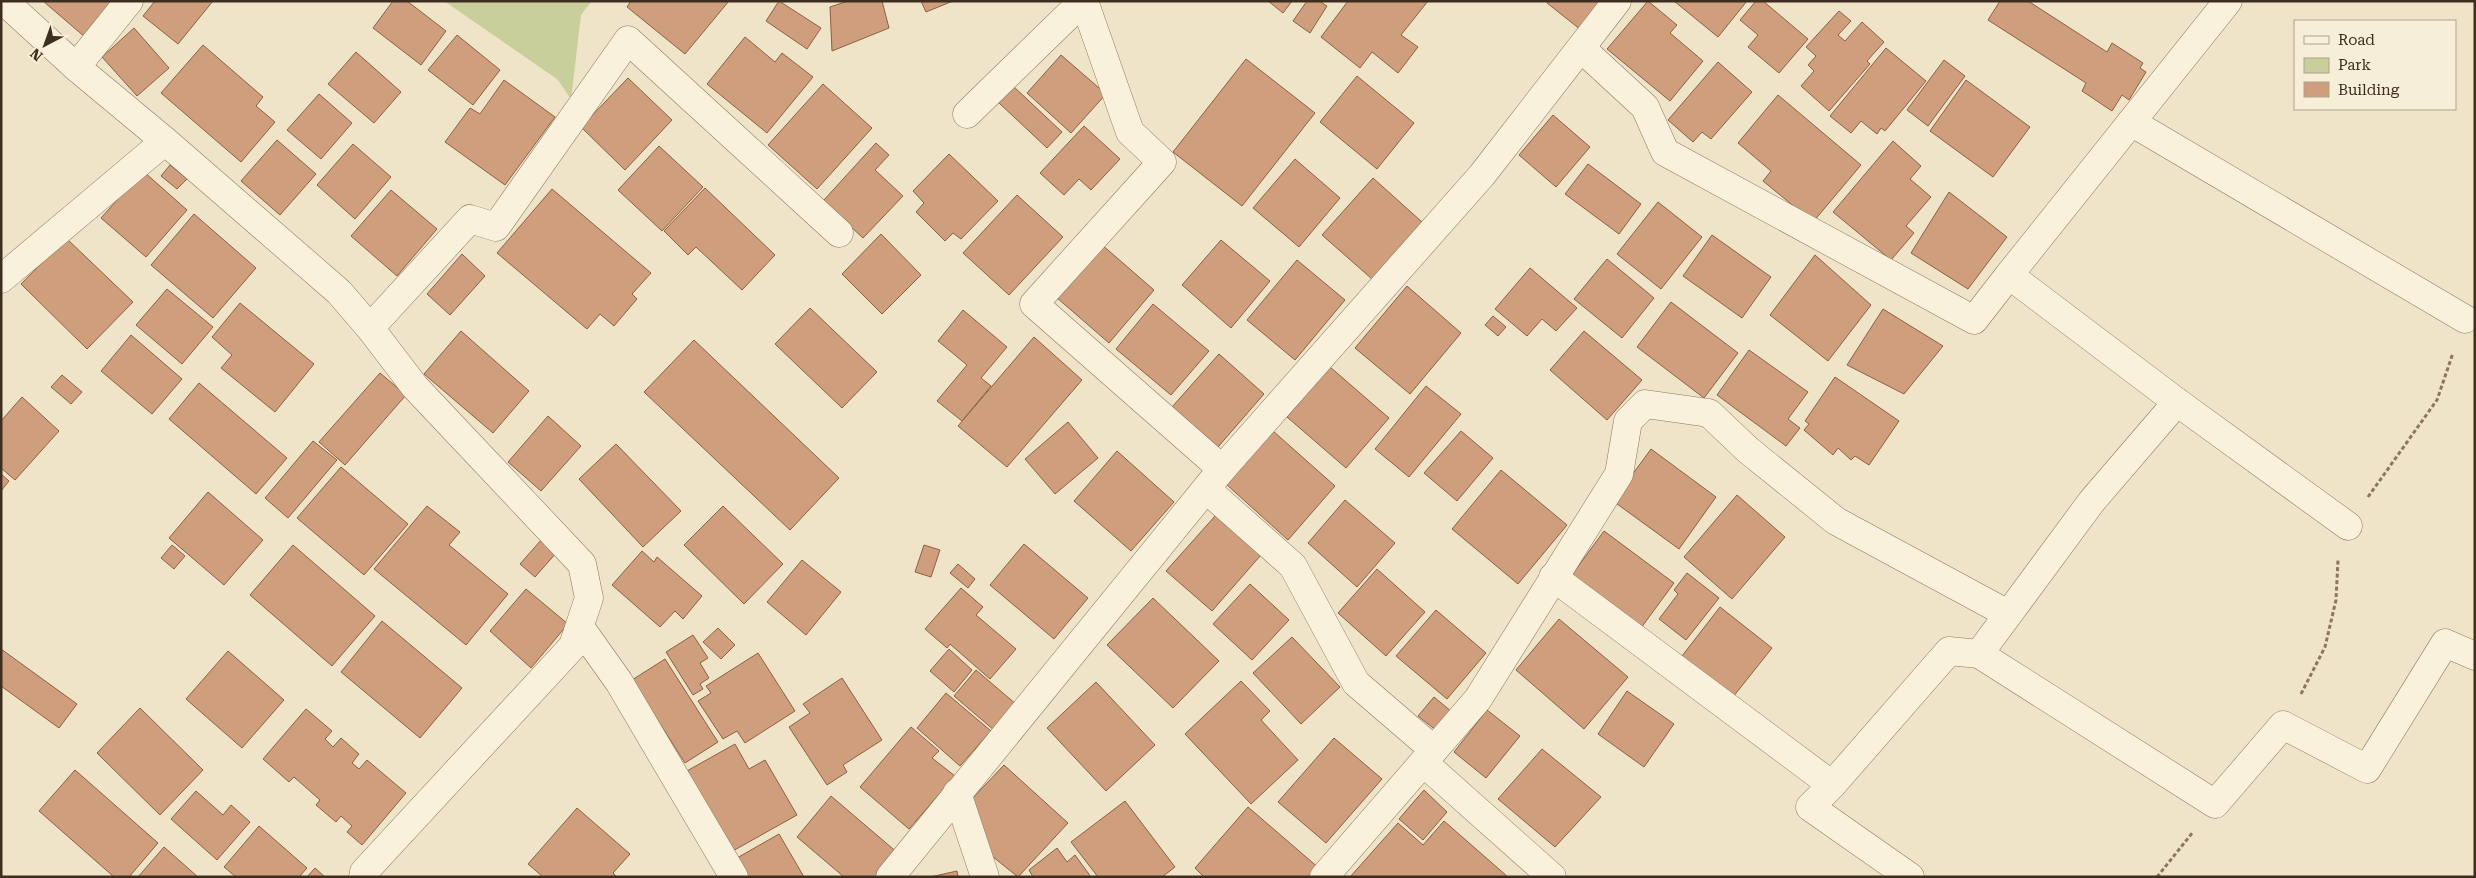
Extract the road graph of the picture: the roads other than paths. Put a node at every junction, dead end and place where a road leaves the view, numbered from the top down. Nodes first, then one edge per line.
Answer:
1 (4, 1) edge
2 (129, 1) edge
3 (1083, 1) edge
4 (1617, 1) edge
5 (2228, 1) edge
6 (1581, 48) junction
7 (76, 67) junction
8 (967, 114) dead end
9 (2131, 122) junction
10 (165, 141) junction
11 (839, 234) dead end
12 (2009, 275) junction
13 (1, 278) edge
14 (2465, 319) dead end
15 (370, 328) junction
16 (2177, 402) junction
17 (1214, 479) junction
18 (2348, 526) dead end
19 (1553, 577) junction
20 (2008, 614) junction
21 (580, 627) junction
22 (1979, 654) junction
23 (2475, 656) edge
24 (1429, 757) junction
25 (1832, 785) junction
26 (957, 793) junction
27 (363, 877) edge
28 (734, 877) edge
29 (890, 877) edge
30 (985, 877) edge
31 (1324, 877) edge
32 (1552, 877) edge
33 (1910, 877) edge

1 - 7 street
2 - 7 street
3 - 8 street
3 - 17 street
4 - 6 street
5 - 9 street
6 - 12 street
6 - 17 street
7 - 10 street
9 - 12 street
9 - 14 street
10 - 13 street
10 - 15 street
11 - 15 street
12 - 16 street
15 - 21 street
16 - 18 street
16 - 20 street
17 - 24 street
17 - 26 street
19 - 20 street
19 - 24 street
19 - 25 street
20 - 22 street
21 - 27 street
21 - 28 street
22 - 23 street
22 - 25 street
24 - 31 street
24 - 32 street
25 - 33 street
26 - 29 street
26 - 30 street

